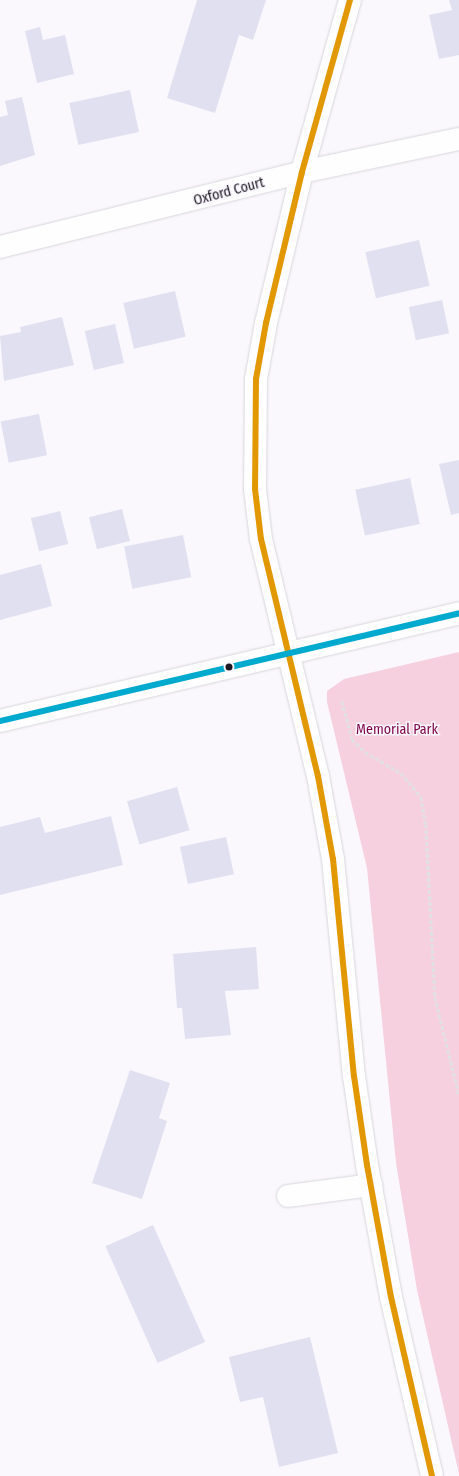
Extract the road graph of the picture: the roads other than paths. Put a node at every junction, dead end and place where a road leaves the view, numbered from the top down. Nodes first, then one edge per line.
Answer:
1 (350, 0) edge
2 (459, 139) edge
3 (302, 172) junction
4 (0, 247) edge
5 (459, 614) edge
6 (290, 654) junction
7 (0, 721) edge
8 (371, 1185) junction
9 (288, 1196) dead end
10 (432, 1476) edge

1 - 3 street
2 - 3 street, Oxford Court
3 - 4 street, Oxford Court
3 - 6 street
5 - 6 street
6 - 7 street
6 - 8 street
8 - 9 street
8 - 10 street

